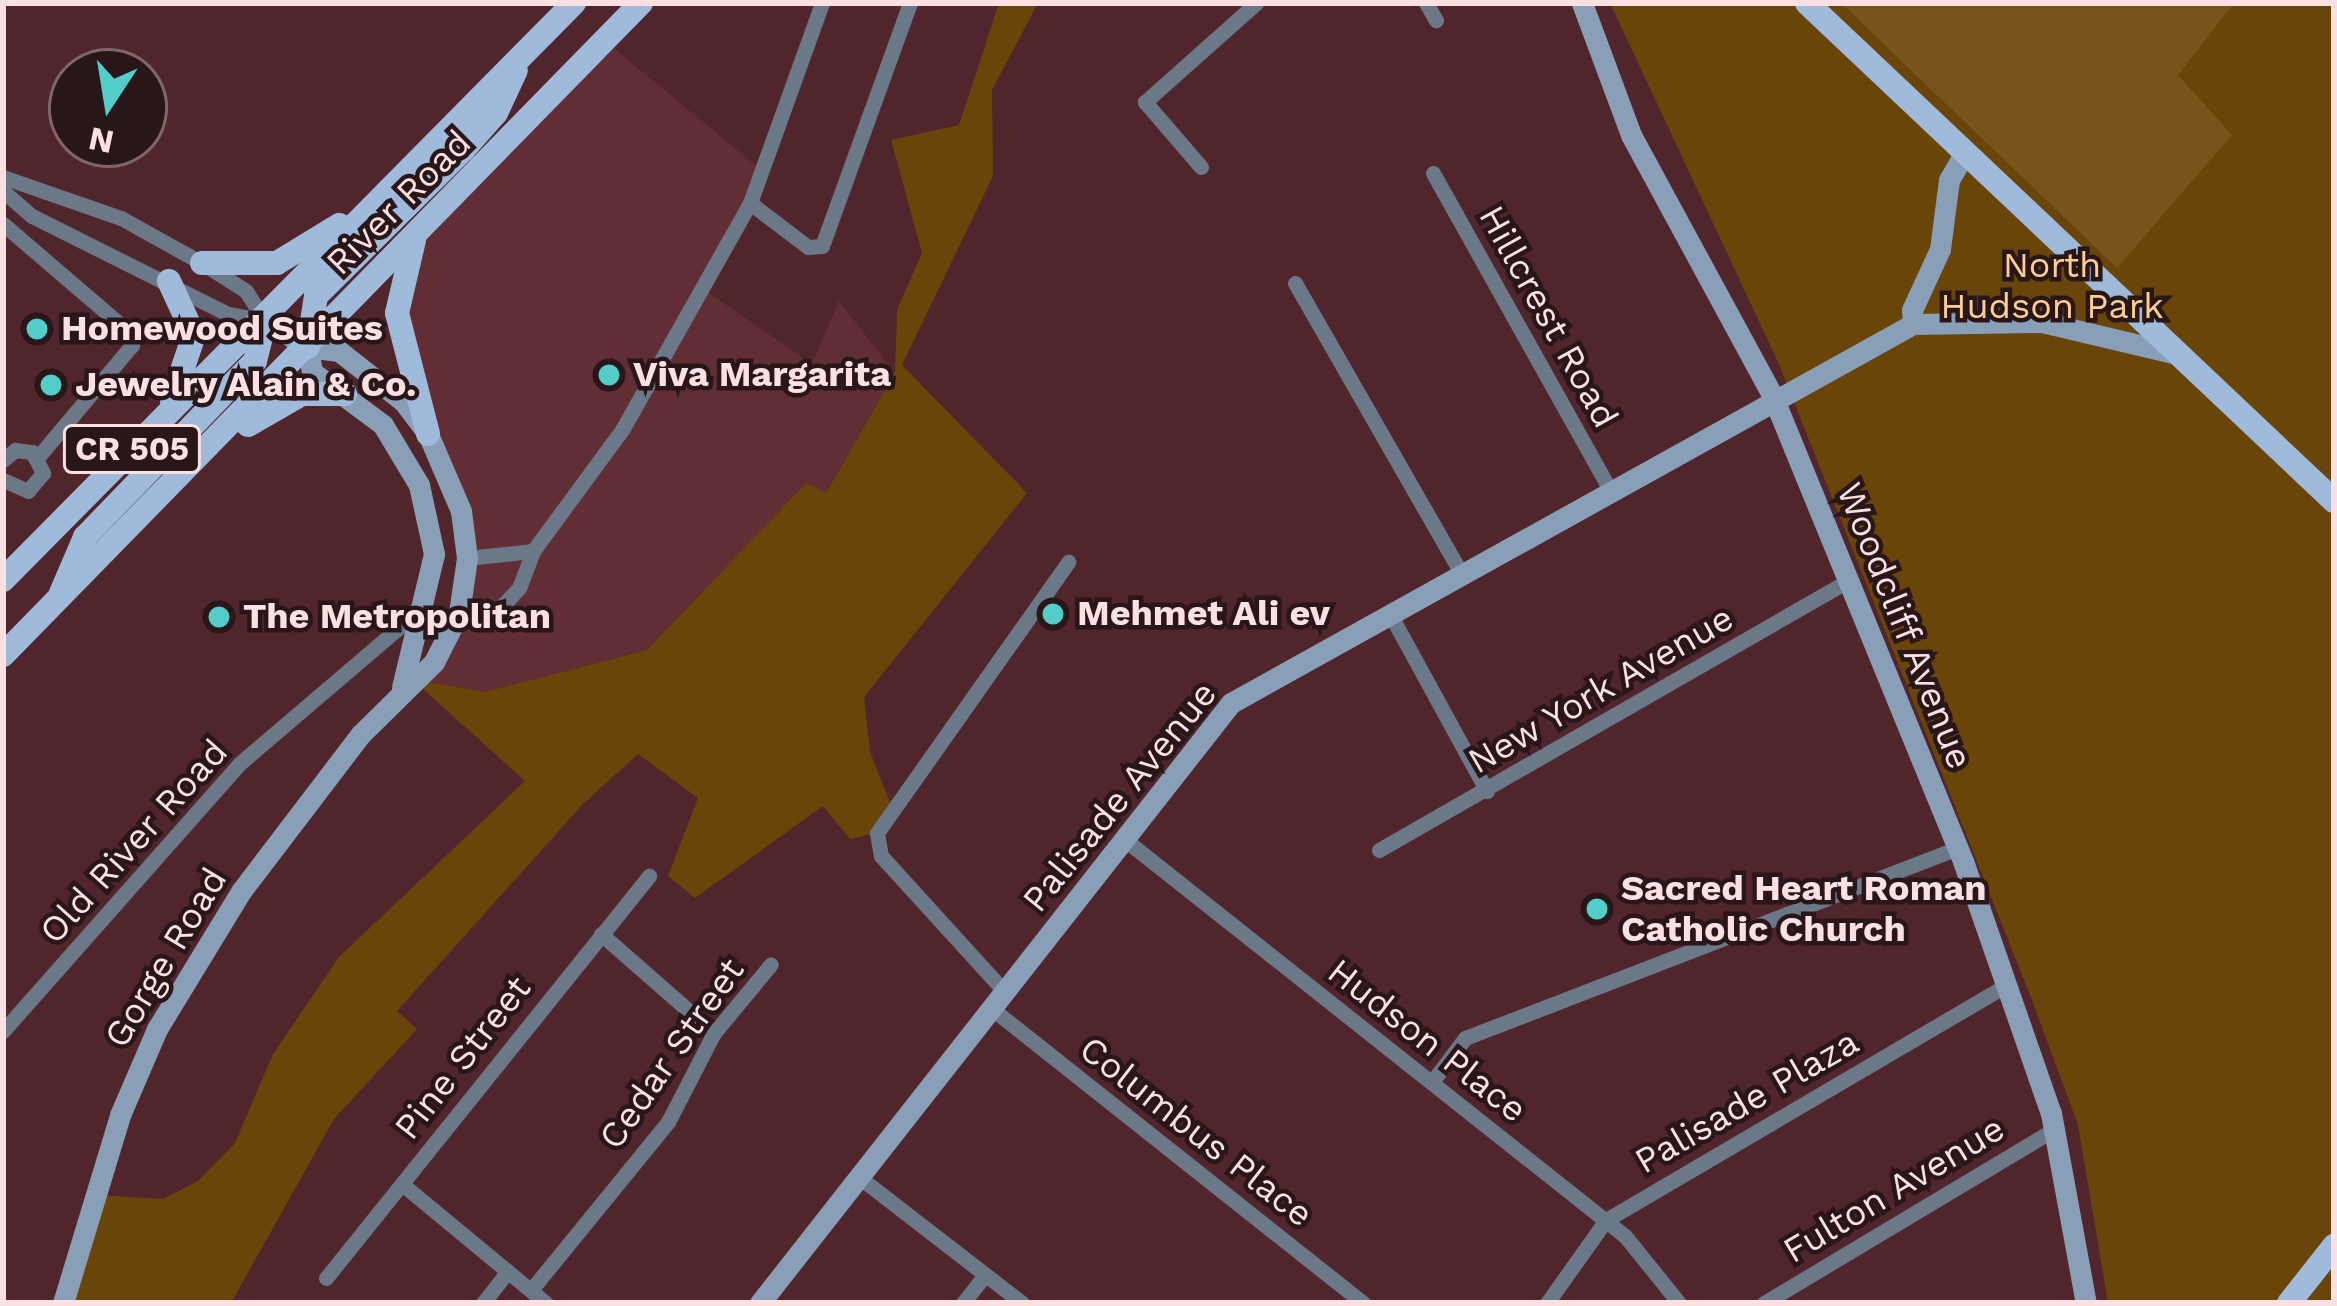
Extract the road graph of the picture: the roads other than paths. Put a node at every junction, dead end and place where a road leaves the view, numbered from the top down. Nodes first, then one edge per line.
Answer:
1 (574, 3) edge
2 (641, 3) edge
3 (822, 3) edge
4 (910, 3) edge
5 (1256, 3) edge
6 (1426, 3) edge
7 (1582, 3) edge
8 (1807, 3) edge
9 (1436, 20) dead end
10 (520, 62) junction
11 (1964, 154) junction
12 (1201, 167) dead end
13 (1433, 173) dead end
14 (3, 177) edge
15 (3, 191) edge
16 (375, 200) junction
17 (750, 203) junction
18 (3, 224) edge
19 (415, 238) junction
20 (202, 262) junction
21 (169, 281) junction
22 (1295, 283) dead end
23 (265, 321) junction
24 (1913, 324) junction
25 (308, 347) junction
26 (2178, 354) junction
27 (345, 394) junction
28 (1773, 398) junction
29 (161, 421) junction
30 (428, 434) junction
31 (7, 450) edge
32 (38, 457) junction
33 (202, 457) junction
34 (3, 480) edge
35 (1610, 490) junction
36 (2334, 500) edge
37 (533, 551) junction
38 (467, 558) junction
39 (1068, 562) dead end
40 (1462, 573) junction
41 (1851, 579) junction
42 (3, 580) edge
43 (61, 593) junction
44 (425, 604) junction
45 (1390, 614) junction
46 (485, 624) dead end
47 (3, 655) edge
48 (402, 687) junction
49 (1487, 791) junction
50 (1124, 839) junction
51 (1958, 848) junction
52 (1378, 850) dead end
53 (649, 875) dead end
54 (601, 934) junction
55 (771, 964) dead end
56 (2006, 985) junction
57 (998, 1000) junction
58 (3, 1031) edge
59 (714, 1033) junction
60 (1432, 1082) junction
61 (2055, 1130) junction
62 (859, 1177) junction
63 (402, 1184) junction
64 (1606, 1220) junction
65 (2334, 1246) edge
66 (507, 1272) junction
67 (985, 1275) junction
68 (326, 1278) dead end
69 (531, 1290) junction
70 (63, 1303) edge
71 (483, 1303) edge
72 (546, 1303) edge
73 (760, 1303) edge
74 (963, 1303) edge
75 (1022, 1303) edge
76 (1363, 1303) edge
77 (1547, 1303) edge
78 (1679, 1303) edge
79 (1764, 1303) edge
80 (2086, 1303) edge
81 (2289, 1303) edge

1 - 10 main road, River Road / CR 505
2 - 19 main road, River Road / CR 505
3 - 17 street
4 - 17 street
5 - 12 street
6 - 9 street
7 - 28 main road, Woodcliff Avenue
8 - 11 main road
10 - 16 main road, River Road / CR 505
10 - 25 main road
11 - 24 main road
11 - 26 main road
13 - 35 street, Hillcrest Road
14 - 20 street
15 - 21 street
16 - 20 main road
16 - 23 main road, River Road / CR 505
17 - 37 street
18 - 32 street
19 - 25 main road, River Road / CR 505
19 - 30 main road
20 - 23 street
21 - 23 street
21 - 29 main road
22 - 40 street
23 - 25 main road, Gorge Road
23 - 29 main road, River Road / CR 505
23 - 43 main road
24 - 26 main road
24 - 28 main road, Palisade Avenue
25 - 27 main road, Gorge Road
25 - 30 main road, Gorge Road
25 - 33 main road, River Road / CR 505
26 - 36 main road
27 - 33 main road
27 - 44 main road, Gorge Road
28 - 35 main road, Palisade Avenue
28 - 41 main road, Woodcliff Avenue
29 - 42 main road, River Road / CR 505
30 - 38 main road, Gorge Road
31 - 32 street
32 - 34 street
33 - 43 main road, River Road / CR 505
35 - 40 main road, Palisade Avenue
37 - 38 street
37 - 46 street
38 - 48 main road, Gorge Road
39 - 57 street, Columbus Place
40 - 45 main road, Palisade Avenue
41 - 49 street, New York Avenue
41 - 51 main road, Woodcliff Avenue
43 - 47 main road, River Road / CR 505
44 - 48 main road, Gorge Road
44 - 58 street, Old River Road
45 - 49 street
45 - 50 main road, Palisade Avenue
48 - 70 main road, Gorge Road
49 - 52 street, New York Avenue
50 - 57 main road, Palisade Avenue
50 - 60 street, Hudson Place
51 - 56 main road, Woodcliff Avenue
51 - 60 street
53 - 54 street, Pine Street
54 - 59 street
54 - 63 street, Pine Street
55 - 59 street, Cedar Street
56 - 61 main road, Woodcliff Avenue
56 - 64 street, Palisade Plaza
57 - 62 main road, Palisade Avenue
57 - 76 street, Columbus Place
59 - 69 street, Cedar Street
60 - 64 street, Hudson Place
61 - 79 street, Fulton Avenue
61 - 80 main road, Woodcliff Avenue
62 - 67 street
62 - 73 main road, Palisade Avenue
63 - 66 street
63 - 68 street, Pine Street
64 - 77 street, Palisade Plaza
64 - 78 street, Hudson Place
65 - 81 main road
66 - 69 street
66 - 71 street
67 - 74 street
67 - 75 street
69 - 72 street

